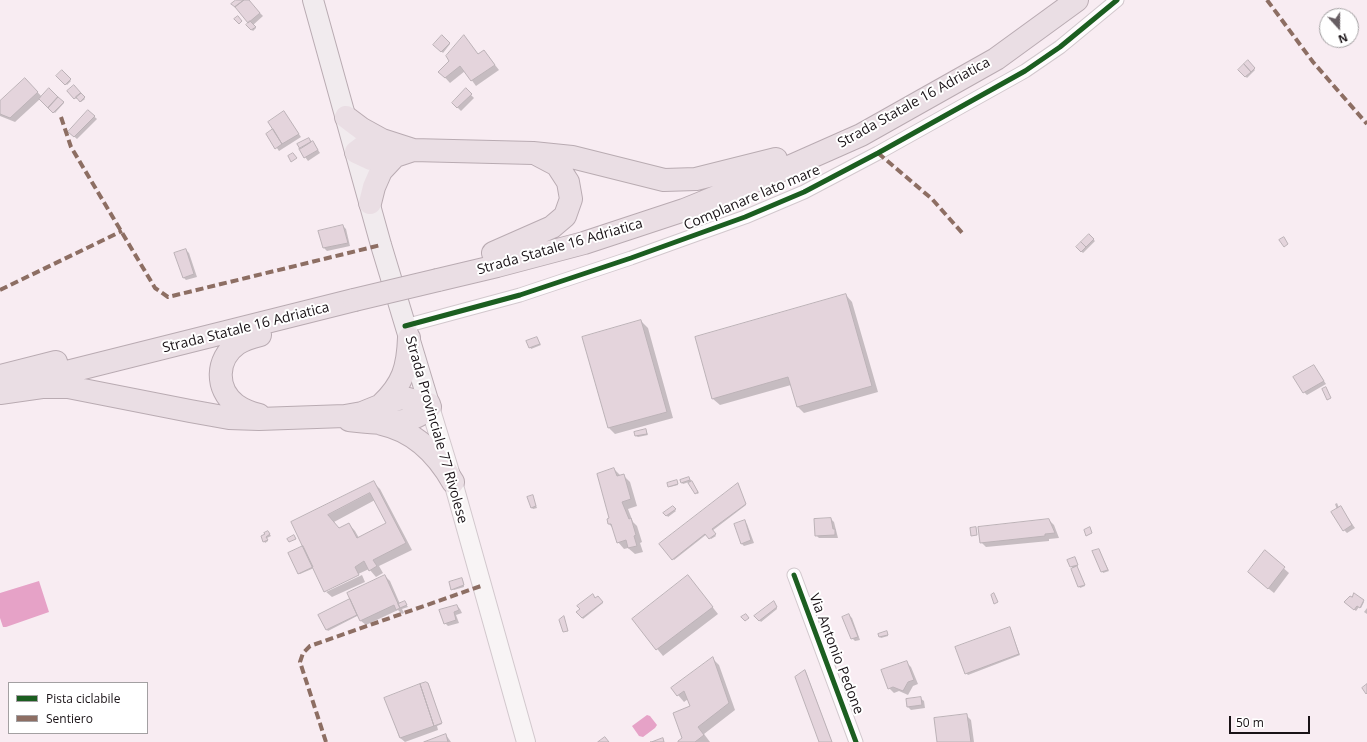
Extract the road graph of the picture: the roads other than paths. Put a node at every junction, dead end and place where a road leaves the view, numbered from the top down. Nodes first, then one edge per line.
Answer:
1 (313, 0) edge
2 (1054, 0) edge
3 (1077, 0) edge
4 (1117, 0) edge
5 (346, 117) junction
6 (397, 149) junction
7 (356, 152) junction
8 (533, 153) junction
9 (776, 159) junction
10 (370, 203) junction
11 (493, 253) junction
12 (436, 273) junction
13 (353, 294) junction
14 (407, 332) junction
15 (0, 376) edge
16 (0, 389) edge
17 (0, 393) edge
18 (382, 404) junction
19 (430, 405) junction
20 (326, 417) junction
21 (276, 418) junction
22 (370, 422) junction
23 (453, 482) junction
24 (794, 575) dead end
25 (526, 742) edge
26 (856, 742) edge

1 - 5 main road, Strada Provinciale 77 Rivolese
2 - 9 highway, Strada Statale 16 Adriatica
3 - 12 highway, Strada Statale 16 Adriatica
4 - 14 street, Complanare lato mare
5 - 6 highway
5 - 7 main road, Strada Provinciale 77 Rivolese
6 - 7 highway
6 - 8 highway
6 - 10 highway
7 - 10 main road, Strada Provinciale 77 Rivolese
8 - 9 highway
8 - 11 highway
9 - 11 highway, Strada Statale 16 Adriatica
10 - 14 main road, Strada Provinciale 77 Rivolese
11 - 12 highway, Strada Statale 16 Adriatica
12 - 13 highway, Strada Statale 16 Adriatica, bridge
13 - 15 highway, Strada Statale 16 Adriatica
13 - 16 highway, Strada Statale 16 Adriatica
13 - 21 highway
14 - 18 highway
14 - 19 main road, Strada Provinciale 77 Rivolese
17 - 21 highway
18 - 19 highway
18 - 20 highway
19 - 22 highway
19 - 23 main road, Strada Provinciale 77 Rivolese
20 - 21 highway
20 - 22 highway
22 - 23 highway
23 - 25 main road, Strada Provinciale 77 Rivolese
24 - 26 street, Via Antonio Pedone

